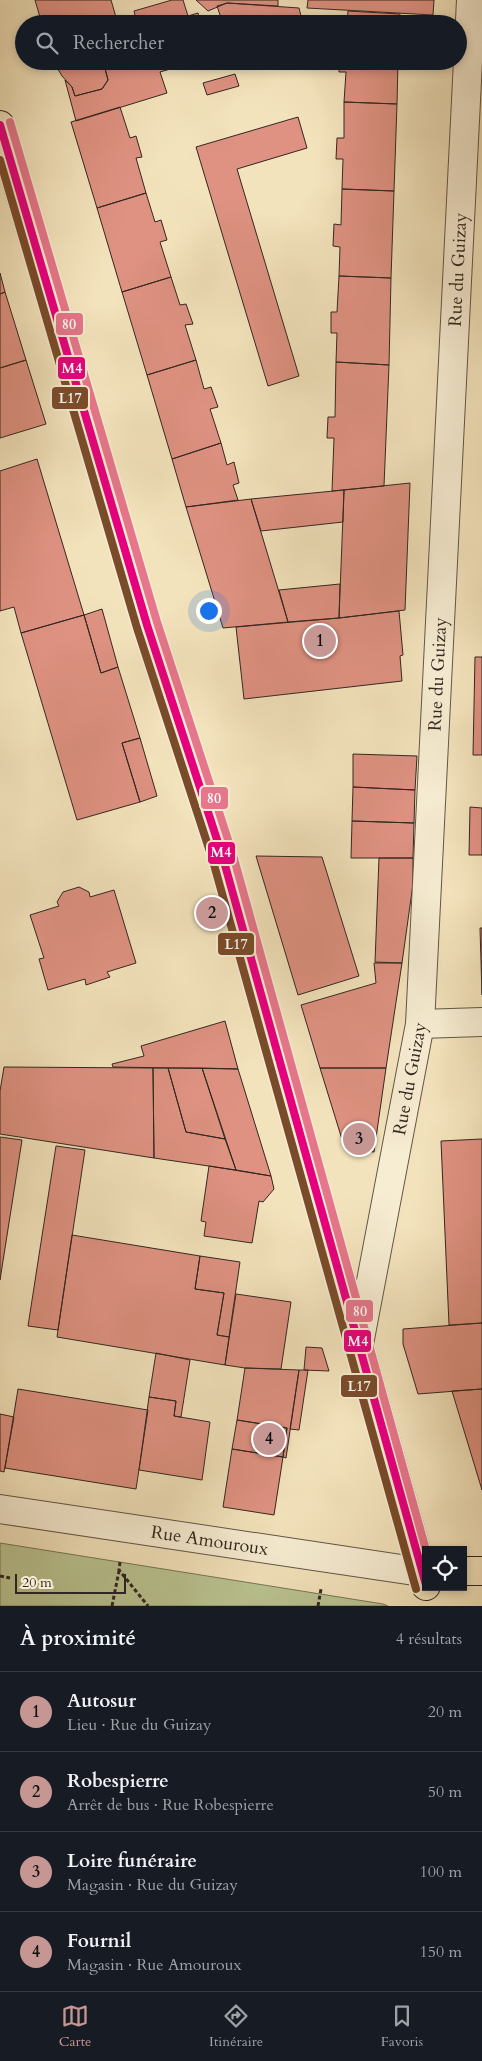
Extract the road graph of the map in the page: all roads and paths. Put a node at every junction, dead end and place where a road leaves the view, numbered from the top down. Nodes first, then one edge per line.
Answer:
1 (471, 0) edge
2 (0, 125) edge
3 (6, 171) edge
4 (482, 1022) edge
5 (420, 1024) junction
6 (359, 1344) junction
7 (0, 1510) edge
8 (120, 1562) dead end
9 (422, 1568) edge
10 (119, 1570) junction
11 (467, 1571) edge
12 (482, 1571) edge
13 (0, 1576) edge
14 (10, 1578) dead end
15 (422, 1579) edge
16 (429, 1591) edge
17 (320, 1594) dead end
18 (112, 1606) edge
19 (148, 1606) edge
20 (318, 1606) edge
21 (433, 1606) edge

1 - 5 street, Rue du Guizay
2 - 3 main road
3 - 6 main road
4 - 5 street
5 - 6 street, Rue du Guizay
6 - 9 main road
7 - 15 street, Rue Amouroux
8 - 10 path
10 - 18 path
10 - 19 path
11 - 12 main road
13 - 14 path
16 - 21 main road
17 - 20 path

